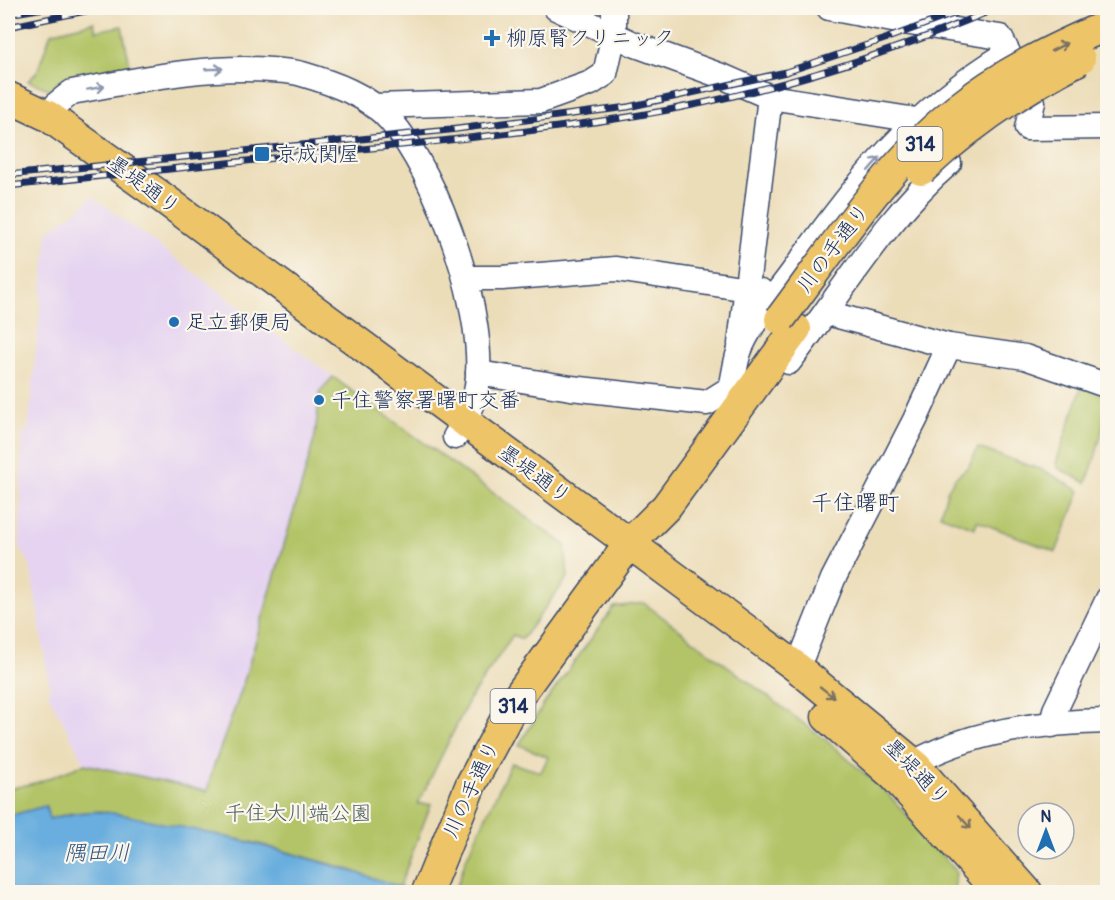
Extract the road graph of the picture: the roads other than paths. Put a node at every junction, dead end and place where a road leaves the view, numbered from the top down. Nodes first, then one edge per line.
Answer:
1 (556, 8) edge
2 (614, 8) edge
3 (829, 8) edge
4 (1107, 25) edge
5 (614, 34) junction
6 (1107, 46) edge
7 (1008, 53) junction
8 (8, 97) edge
9 (770, 97) junction
10 (1033, 102) junction
11 (374, 106) junction
12 (8, 116) edge
13 (48, 116) junction
14 (916, 120) junction
15 (1107, 127) edge
16 (466, 278) junction
17 (746, 287) junction
18 (827, 313) junction
19 (784, 315) junction
20 (949, 346) junction
21 (739, 352) junction
22 (478, 373) junction
23 (1107, 386) edge
24 (739, 394) junction
25 (460, 430) junction
26 (624, 551) junction
27 (1107, 599) edge
28 (795, 666) junction
29 (1107, 721) edge
30 (1052, 725) junction
31 (904, 770) junction
32 (431, 881) edge
33 (998, 892) edge
34 (1028, 892) edge

1 - 5 street
2 - 5 street
3 - 7 street
19 -> 4 main road, 川の手通り / 314, bridge
5 - 9 street
5 - 11 street
6 - 19 main road, 川の手通り / 314, bridge
7 - 10 street
7 - 14 street
8 - 13 main road, 墨堤通り
9 - 14 street
9 - 17 street
10 - 15 street
10 - 18 street
13 -> 11 street
11 - 16 street
12 - 25 main road, 墨堤通り
13 - 25 main road, 墨堤通り
19 -> 14 street
16 - 17 street
16 - 22 street
17 - 19 street
17 - 21 street
18 - 20 street
18 - 24 street
19 - 21 street
19 - 24 main road, 川の手通り / 314
20 - 23 street
20 - 28 street
21 - 24 street
22 - 24 street
22 - 25 street
24 - 26 main road, 川の手通り / 314
25 - 26 main road, 墨堤通り
26 - 28 main road, 墨堤通り
26 - 31 main road, 墨堤通り
26 - 32 main road, 川の手通り / 314
27 - 30 street
28 -> 31 main road, 墨堤通り
29 - 30 street
30 - 31 street
31 - 33 main road, 墨堤通り
31 -> 34 main road, 墨堤通り

